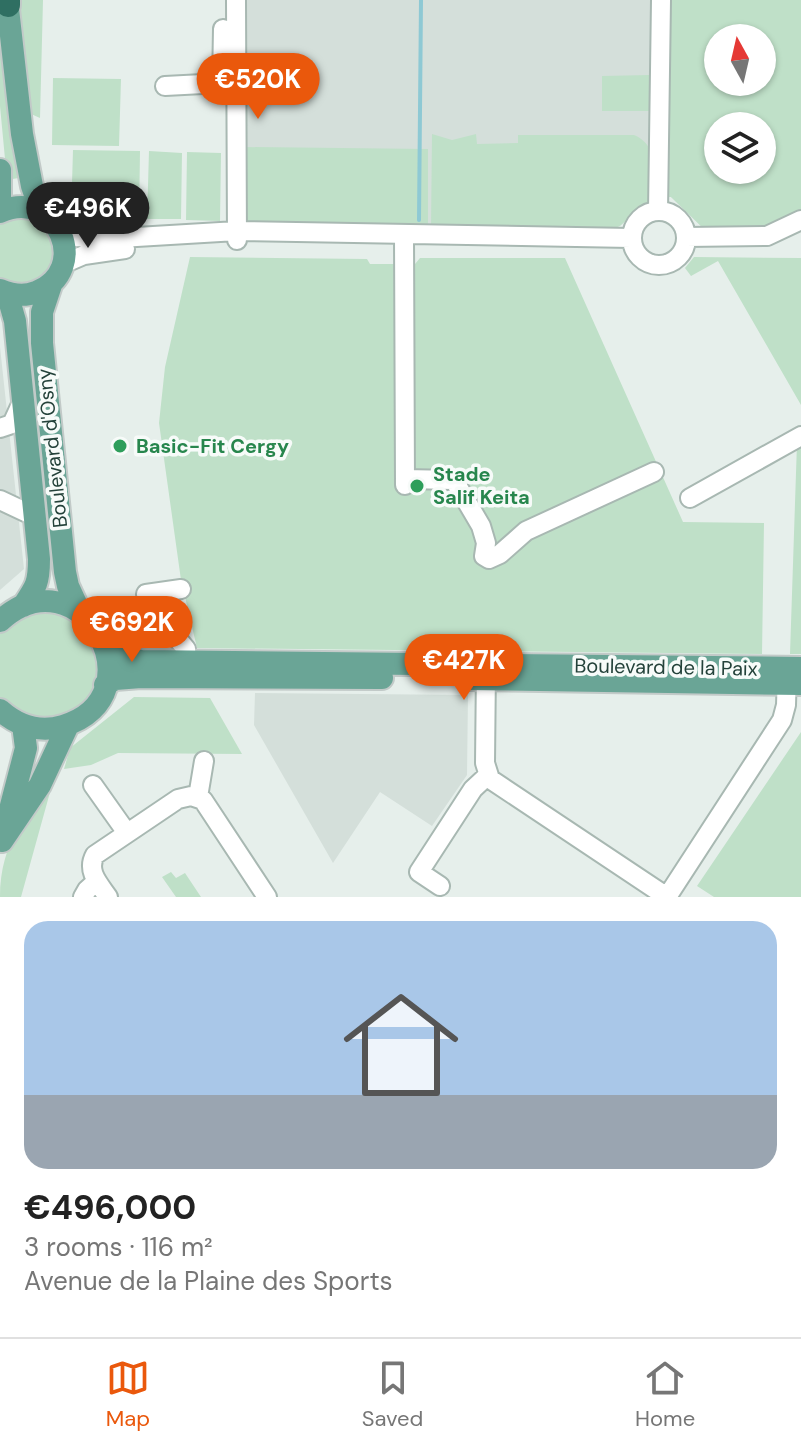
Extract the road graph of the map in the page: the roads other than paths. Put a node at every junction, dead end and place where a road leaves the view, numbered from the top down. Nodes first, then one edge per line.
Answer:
1 (236, 0) edge
2 (661, 0) edge
3 (7, 2) edge
4 (223, 29) dead end
5 (230, 61) junction
6 (165, 86) dead end
7 (0, 170) edge
8 (0, 206) edge
9 (658, 211) junction
10 (0, 212) edge
11 (41, 212) junction
12 (801, 220) edge
13 (404, 235) junction
14 (62, 236) junction
15 (237, 237) junction
16 (686, 237) junction
17 (631, 238) junction
18 (57, 273) junction
19 (3, 292) edge
20 (23, 400) junction
21 (0, 428) edge
22 (801, 436) edge
23 (654, 472) dead end
24 (690, 498) dead end
25 (0, 500) edge
26 (34, 516) junction
27 (181, 589) dead end
28 (23, 606) junction
29 (80, 612) junction
30 (0, 621) edge
31 (105, 644) junction
32 (187, 661) junction
33 (485, 673) junction
34 (794, 676) edge
35 (105, 685) junction
36 (0, 710) edge
37 (23, 725) junction
38 (68, 725) junction
39 (204, 761) dead end
40 (487, 776) junction
41 (93, 785) dead end
42 (198, 797) junction
43 (127, 833) junction
44 (1, 844) edge
45 (97, 881) junction
46 (440, 886) dead end
47 (83, 897) edge
48 (108, 897) edge
49 (267, 897) edge
50 (667, 897) edge

1 - 5 street
2 - 9 street
3 - 11 main road
4 - 5 street
5 - 6 street
5 - 15 street
7 - 8 main road
9 - 16 street
9 - 17 street
10 - 11 main road
11 - 14 main road
12 - 16 street
13 - 15 street
13 - 17 street
13 - 23 street
14 - 15 street
14 - 18 main road, Boulevard d'Osny
15 - 18 street
16 - 17 street
18 - 19 main road
18 - 29 main road, Boulevard d'Osny
19 - 20 main road, Boulevard d'Osny
20 - 21 street
20 - 26 main road, Boulevard d'Osny
22 - 24 street
25 - 26 street
26 - 28 main road, Boulevard d'Osny
27 - 32 street
28 - 29 main road
28 - 30 main road
29 - 31 main road, Boulevard d'Osny
31 - 32 main road, Boulevard de la Paix
31 - 35 main road
32 - 33 main road, Boulevard de la Paix
33 - 34 main road, Boulevard de la Paix
33 - 35 main road, Boulevard de la Paix
33 - 40 street
34 - 50 street
35 - 38 main road
36 - 37 main road
37 - 38 main road
37 - 44 main road
38 - 44 main road
39 - 42 street
40 - 46 street
40 - 50 street
41 - 43 street
42 - 43 street
42 - 49 street
43 - 45 street
45 - 47 street
45 - 48 street

